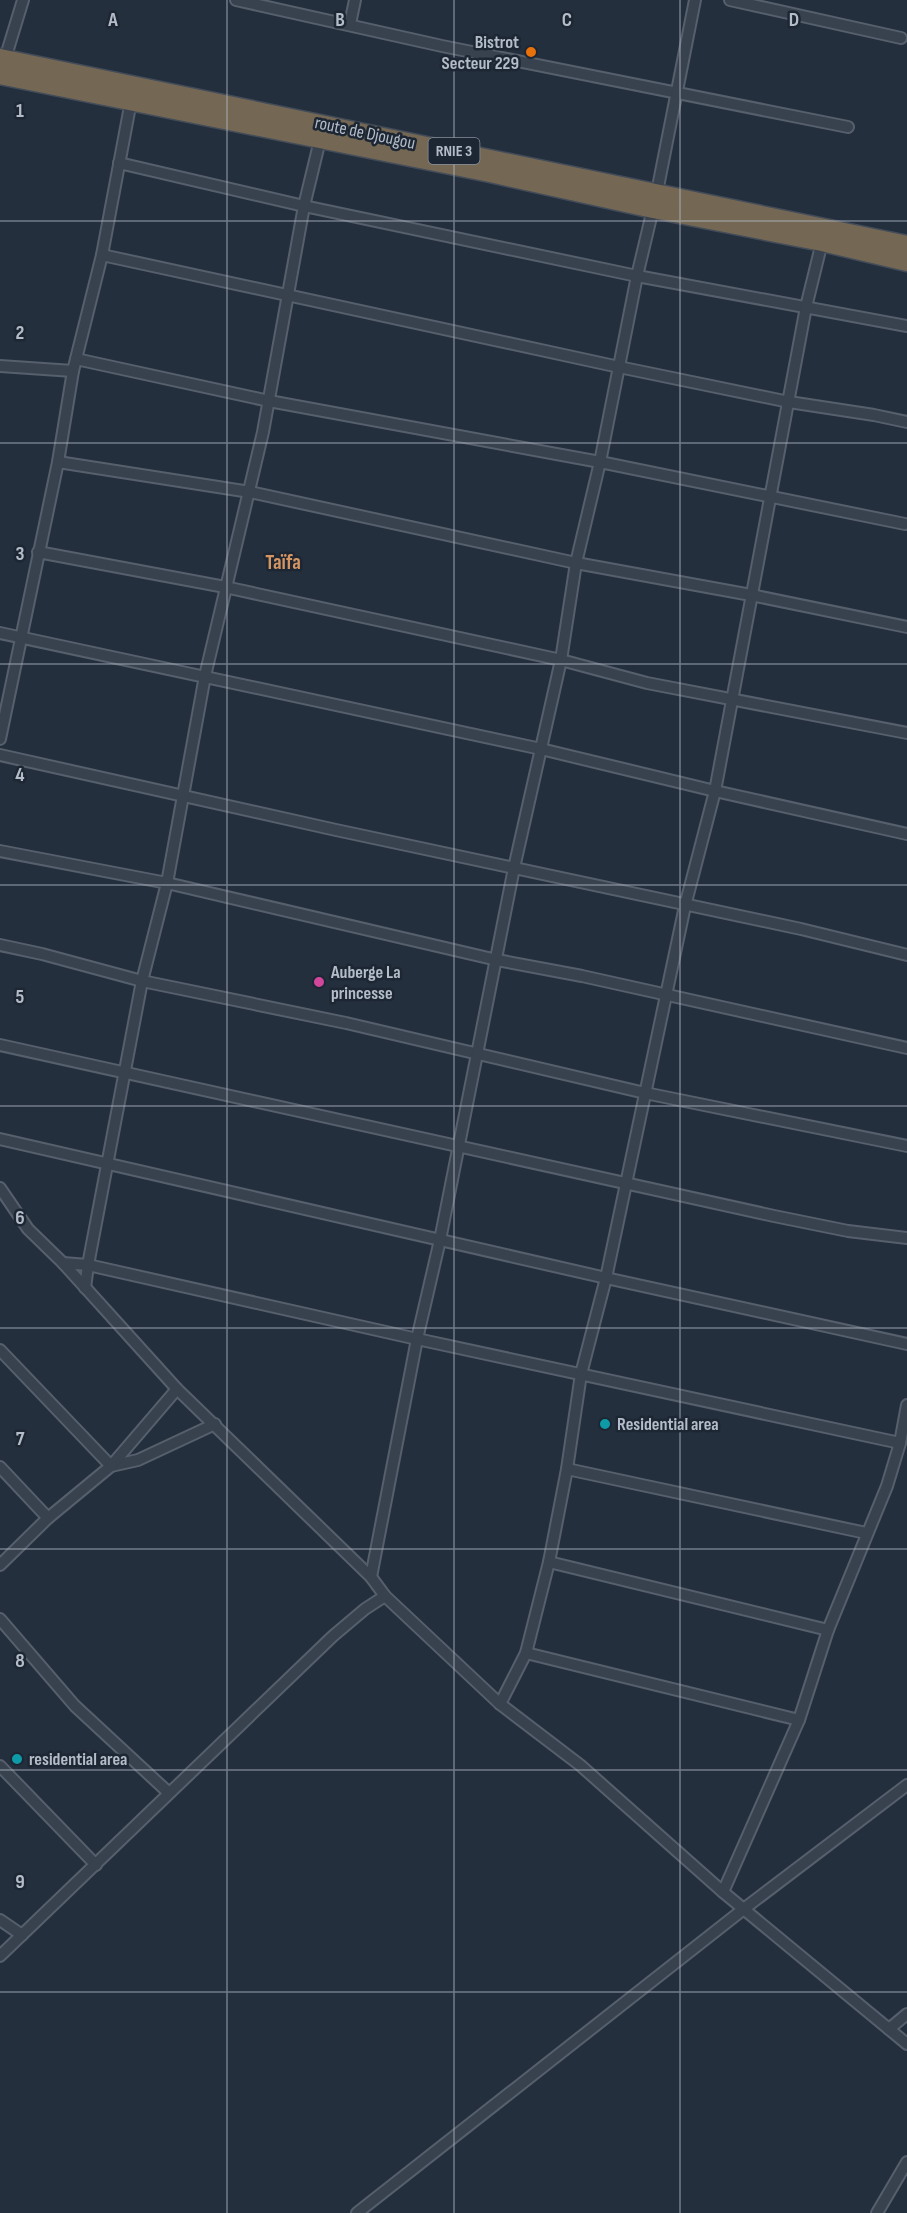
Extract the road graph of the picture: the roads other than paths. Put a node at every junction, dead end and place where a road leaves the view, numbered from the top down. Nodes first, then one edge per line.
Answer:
1 (23, 0) edge
2 (236, 0) edge
3 (355, 0) edge
4 (695, 0) edge
5 (730, 0) edge
6 (350, 24) junction
7 (901, 38) dead end
8 (2, 64) edge
9 (70, 81) junction
10 (677, 92) junction
11 (131, 101) junction
12 (848, 127) dead end
13 (322, 133) junction
14 (119, 163) junction
15 (655, 201) junction
16 (304, 206) junction
17 (822, 242) junction
18 (907, 245) edge
19 (102, 255) junction
20 (907, 262) edge
21 (637, 276) junction
22 (288, 296) junction
23 (806, 307) junction
24 (907, 326) edge
25 (76, 359) junction
26 (0, 366) edge
27 (619, 367) junction
28 (73, 371) junction
29 (269, 401) junction
30 (789, 402) junction
31 (907, 422) edge
32 (58, 462) junction
33 (600, 462) junction
34 (250, 492) junction
35 (769, 497) junction
36 (905, 524) dead end
37 (38, 552) junction
38 (576, 563) junction
39 (225, 587) junction
40 (751, 595) junction
41 (907, 627) edge
42 (0, 633) edge
43 (20, 637) junction
44 (561, 660) junction
45 (205, 676) junction
46 (732, 699) junction
47 (907, 733) edge
48 (0, 739) edge
49 (540, 749) junction
50 (0, 755) edge
51 (715, 791) junction
52 (182, 796) junction
53 (907, 834) edge
54 (0, 851) edge
55 (514, 868) junction
56 (166, 883) junction
57 (686, 906) junction
58 (0, 945) edge
59 (907, 955) edge
60 (497, 960) junction
61 (142, 981) junction
62 (666, 996) junction
63 (0, 1045) edge
64 (907, 1048) edge
65 (477, 1053) junction
66 (126, 1072) junction
67 (645, 1094) junction
68 (0, 1139) edge
69 (907, 1146) edge
70 (459, 1147) junction
71 (108, 1164) junction
72 (626, 1184) junction
73 (0, 1188) edge
74 (907, 1238) edge
75 (440, 1239) junction
76 (63, 1263) junction
77 (88, 1265) junction
78 (606, 1278) junction
79 (86, 1288) junction
80 (417, 1340) junction
81 (907, 1344) edge
82 (0, 1350) edge
83 (581, 1374) junction
84 (177, 1389) junction
85 (907, 1404) edge
86 (215, 1424) junction
87 (900, 1443) junction
88 (111, 1466) junction
89 (0, 1467) edge
90 (567, 1469) junction
91 (48, 1518) junction
92 (866, 1533) junction
93 (549, 1562) junction
94 (0, 1565) edge
95 (371, 1577) junction
96 (385, 1596) junction
97 (0, 1619) edge
98 (828, 1630) junction
99 (526, 1653) junction
100 (500, 1704) junction
101 (799, 1720) junction
102 (0, 1766) edge
103 (907, 1785) edge
104 (169, 1793) junction
105 (96, 1865) junction
106 (723, 1892) junction
107 (745, 1908) junction
108 (0, 1920) edge
109 (22, 1935) junction
110 (0, 1956) edge
111 (907, 2014) edge
112 (889, 2029) junction
113 (907, 2044) edge
114 (907, 2162) edge
115 (357, 2213) edge
116 (877, 2213) edge

1 - 8 street
2 - 6 street
3 - 6 street
4 - 10 street
5 - 7 street
6 - 10 street
8 - 9 highway, route de Djougou / RNIE 3
9 - 11 highway, route de Djougou / RNIE 3
9 - 13 highway, route de Djougou / RNIE 3
10 - 12 street
10 - 15 street
11 - 13 highway, route de Djougou / RNIE 3
11 - 14 street
13 - 15 highway, route de Djougou / RNIE 3
13 - 16 street
14 - 16 street
14 - 19 street
15 - 17 highway, route de Djougou / RNIE 3
15 - 18 highway, route de Djougou / RNIE 3
15 - 21 street
16 - 21 street
16 - 22 street
17 - 20 highway, route de Djougou / RNIE 3
17 - 23 street
19 - 22 street
19 - 25 street
21 - 23 street
21 - 27 street
22 - 27 street
22 - 29 street
23 - 24 street
23 - 30 street
25 - 28 street
25 - 29 street
26 - 28 street
27 - 30 street
27 - 33 street
28 - 32 street
29 - 33 street
29 - 34 street
30 - 31 street
30 - 35 street
32 - 34 street
32 - 37 street
33 - 35 street
33 - 38 street
34 - 38 street
34 - 39 street
35 - 36 street
35 - 40 street
37 - 39 street
37 - 43 street
38 - 40 street
38 - 44 street
39 - 44 street
39 - 45 street
40 - 41 street
40 - 46 street
42 - 43 street
43 - 45 street
43 - 48 street
44 - 46 street
44 - 49 street
45 - 49 street
45 - 52 street
46 - 47 street
46 - 51 street
49 - 51 street
49 - 55 street
50 - 52 street
51 - 53 street
51 - 57 street
52 - 55 street
52 - 56 street
54 - 56 street
55 - 57 street
55 - 60 street
56 - 60 street
56 - 61 street
57 - 59 street
57 - 62 street
58 - 61 street
60 - 62 street
60 - 65 street
61 - 65 street
61 - 66 street
62 - 64 street
62 - 67 street
63 - 66 street
65 - 67 street
65 - 70 street
66 - 70 street
66 - 71 street
67 - 69 street
67 - 72 street
68 - 71 street
70 - 72 street
70 - 75 street
71 - 75 street
71 - 77 street
72 - 74 street
72 - 78 street
73 - 76 street
75 - 78 street
75 - 80 street
76 - 77 street
76 - 79 street
77 - 79 street
77 - 80 street
78 - 81 street
78 - 83 street
79 - 84 street
80 - 83 street
80 - 95 street
82 - 88 street
83 - 87 street
83 - 90 street
84 - 86 street
84 - 88 street
85 - 87 street
86 - 88 street
86 - 95 street
87 - 92 street
88 - 91 street
89 - 91 street
90 - 92 street
90 - 93 street
91 - 94 street
92 - 98 street
93 - 98 street
93 - 99 street
95 - 96 street
96 - 100 street
96 - 104 street
97 - 104 street
98 - 101 street
99 - 100 street
99 - 101 street
100 - 106 street
101 - 106 street
102 - 105 street
103 - 107 street
104 - 105 street
105 - 109 street
106 - 107 street
107 - 112 street
107 - 115 street
108 - 109 street
109 - 110 street
111 - 112 street
112 - 113 street
114 - 116 street

